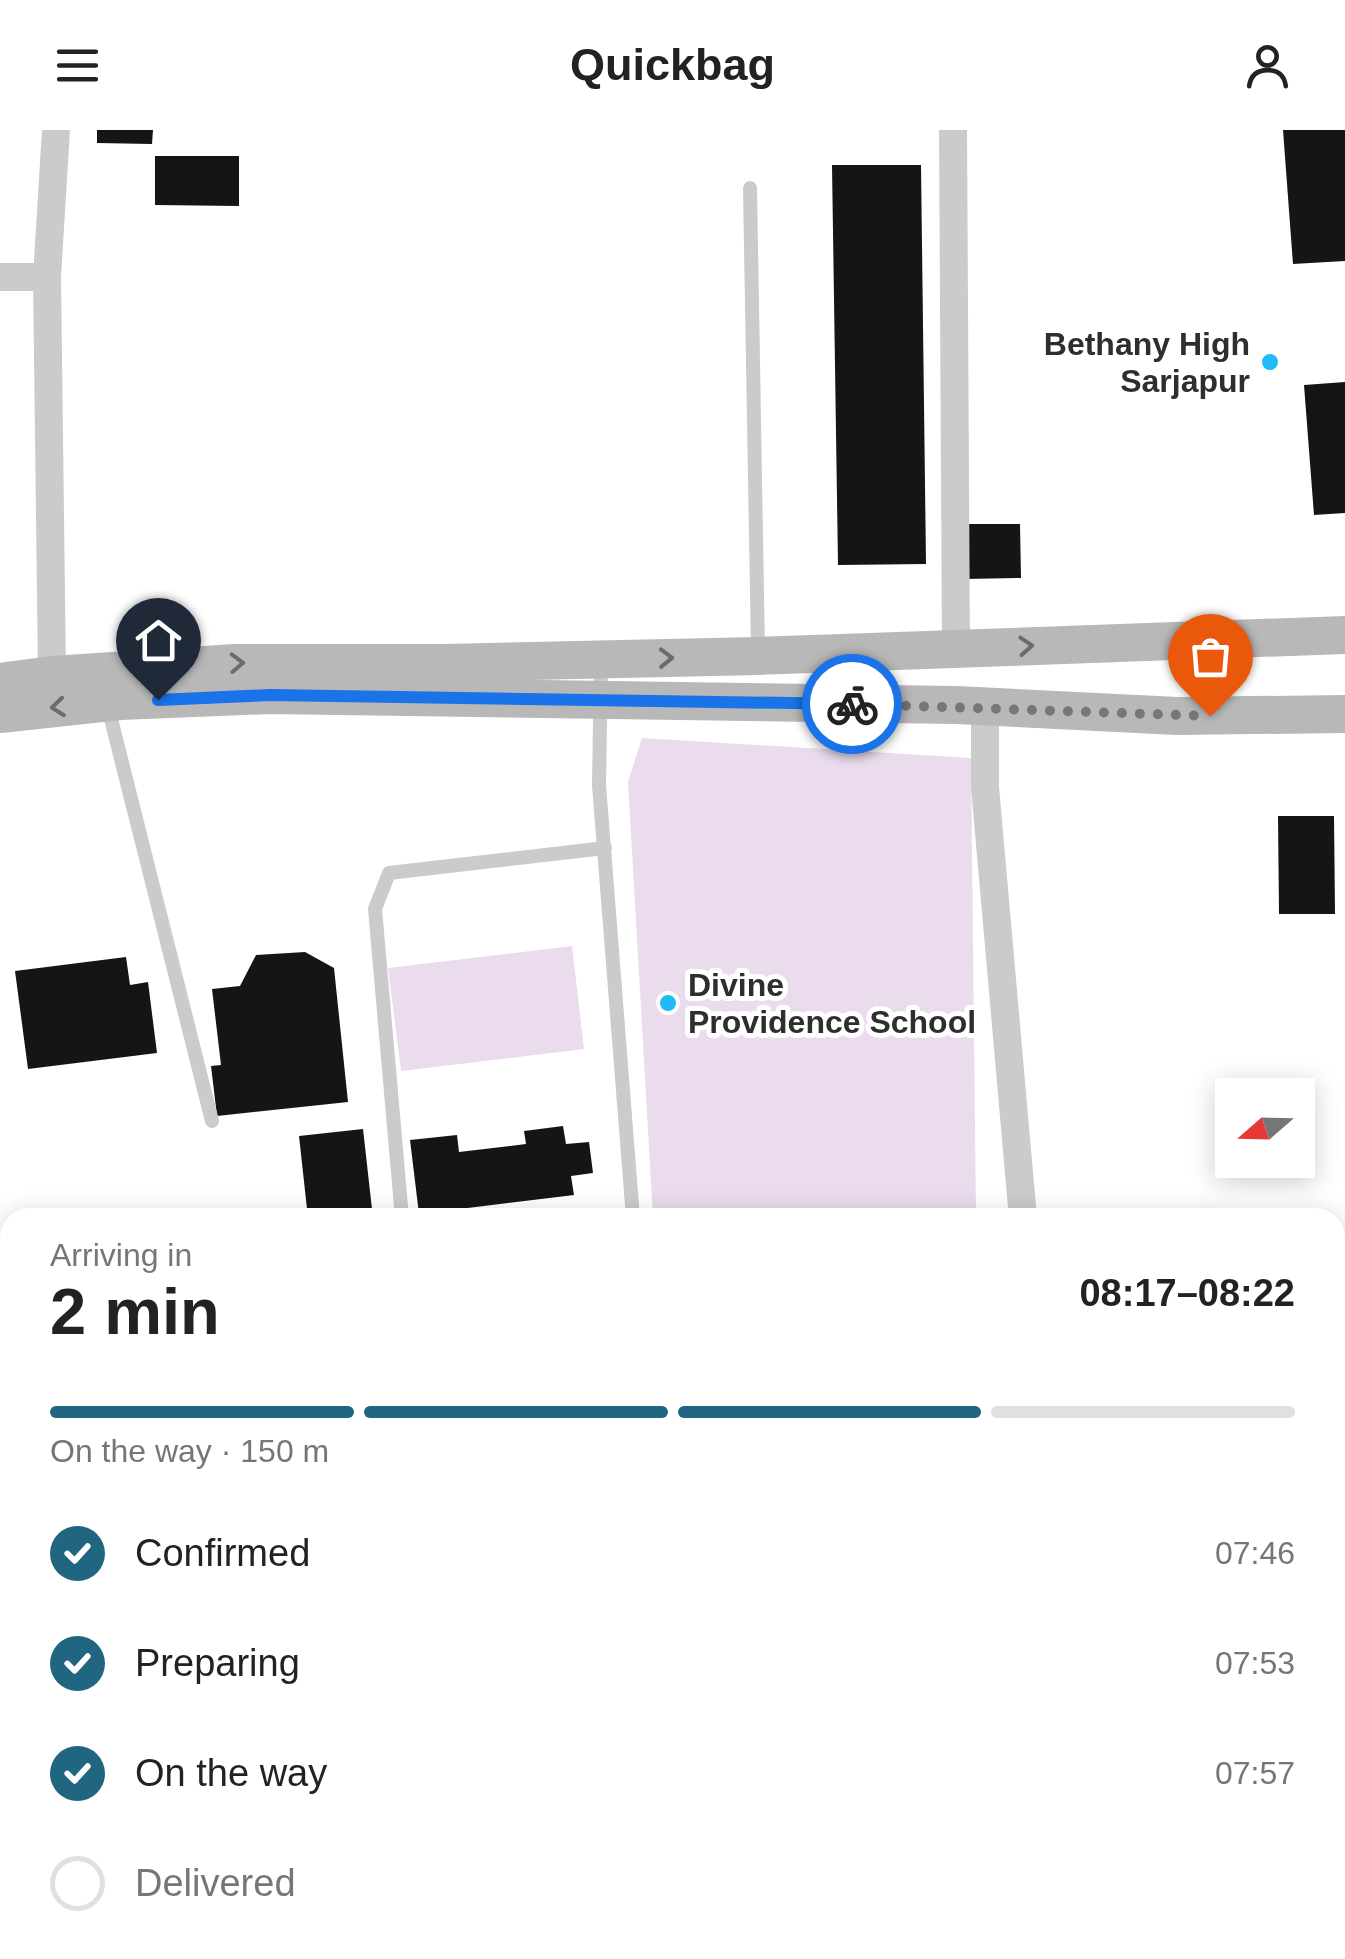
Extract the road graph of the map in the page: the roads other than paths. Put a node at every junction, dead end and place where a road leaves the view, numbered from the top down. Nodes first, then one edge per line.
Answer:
1 (56, 130) edge
2 (953, 130) edge
3 (750, 188) dead end
4 (47, 276) junction
5 (0, 277) edge
6 (1345, 635) edge
7 (956, 650) junction
8 (758, 656) junction
9 (602, 659) junction
10 (52, 675) junction
11 (0, 682) edge
12 (106, 687) junction
13 (601, 700) junction
14 (985, 706) junction
15 (0, 714) edge
16 (1345, 714) edge
17 (605, 848) junction
18 (212, 1120) dead end
19 (401, 1208) edge
20 (632, 1208) edge
21 (1022, 1208) edge

1 - 4 street
2 - 7 street
3 - 8 lane
4 - 5 street
4 - 10 street
7 -> 6 main road
7 - 8 main road
9 -> 8 main road
12 -> 9 main road
9 - 13 lane
10 - 11 main road
10 - 12 main road
12 - 13 main road
12 -> 15 main road
12 - 18 lane
13 - 14 main road
13 - 17 lane
14 - 16 main road
14 - 21 street
17 - 19 lane
17 - 20 lane

